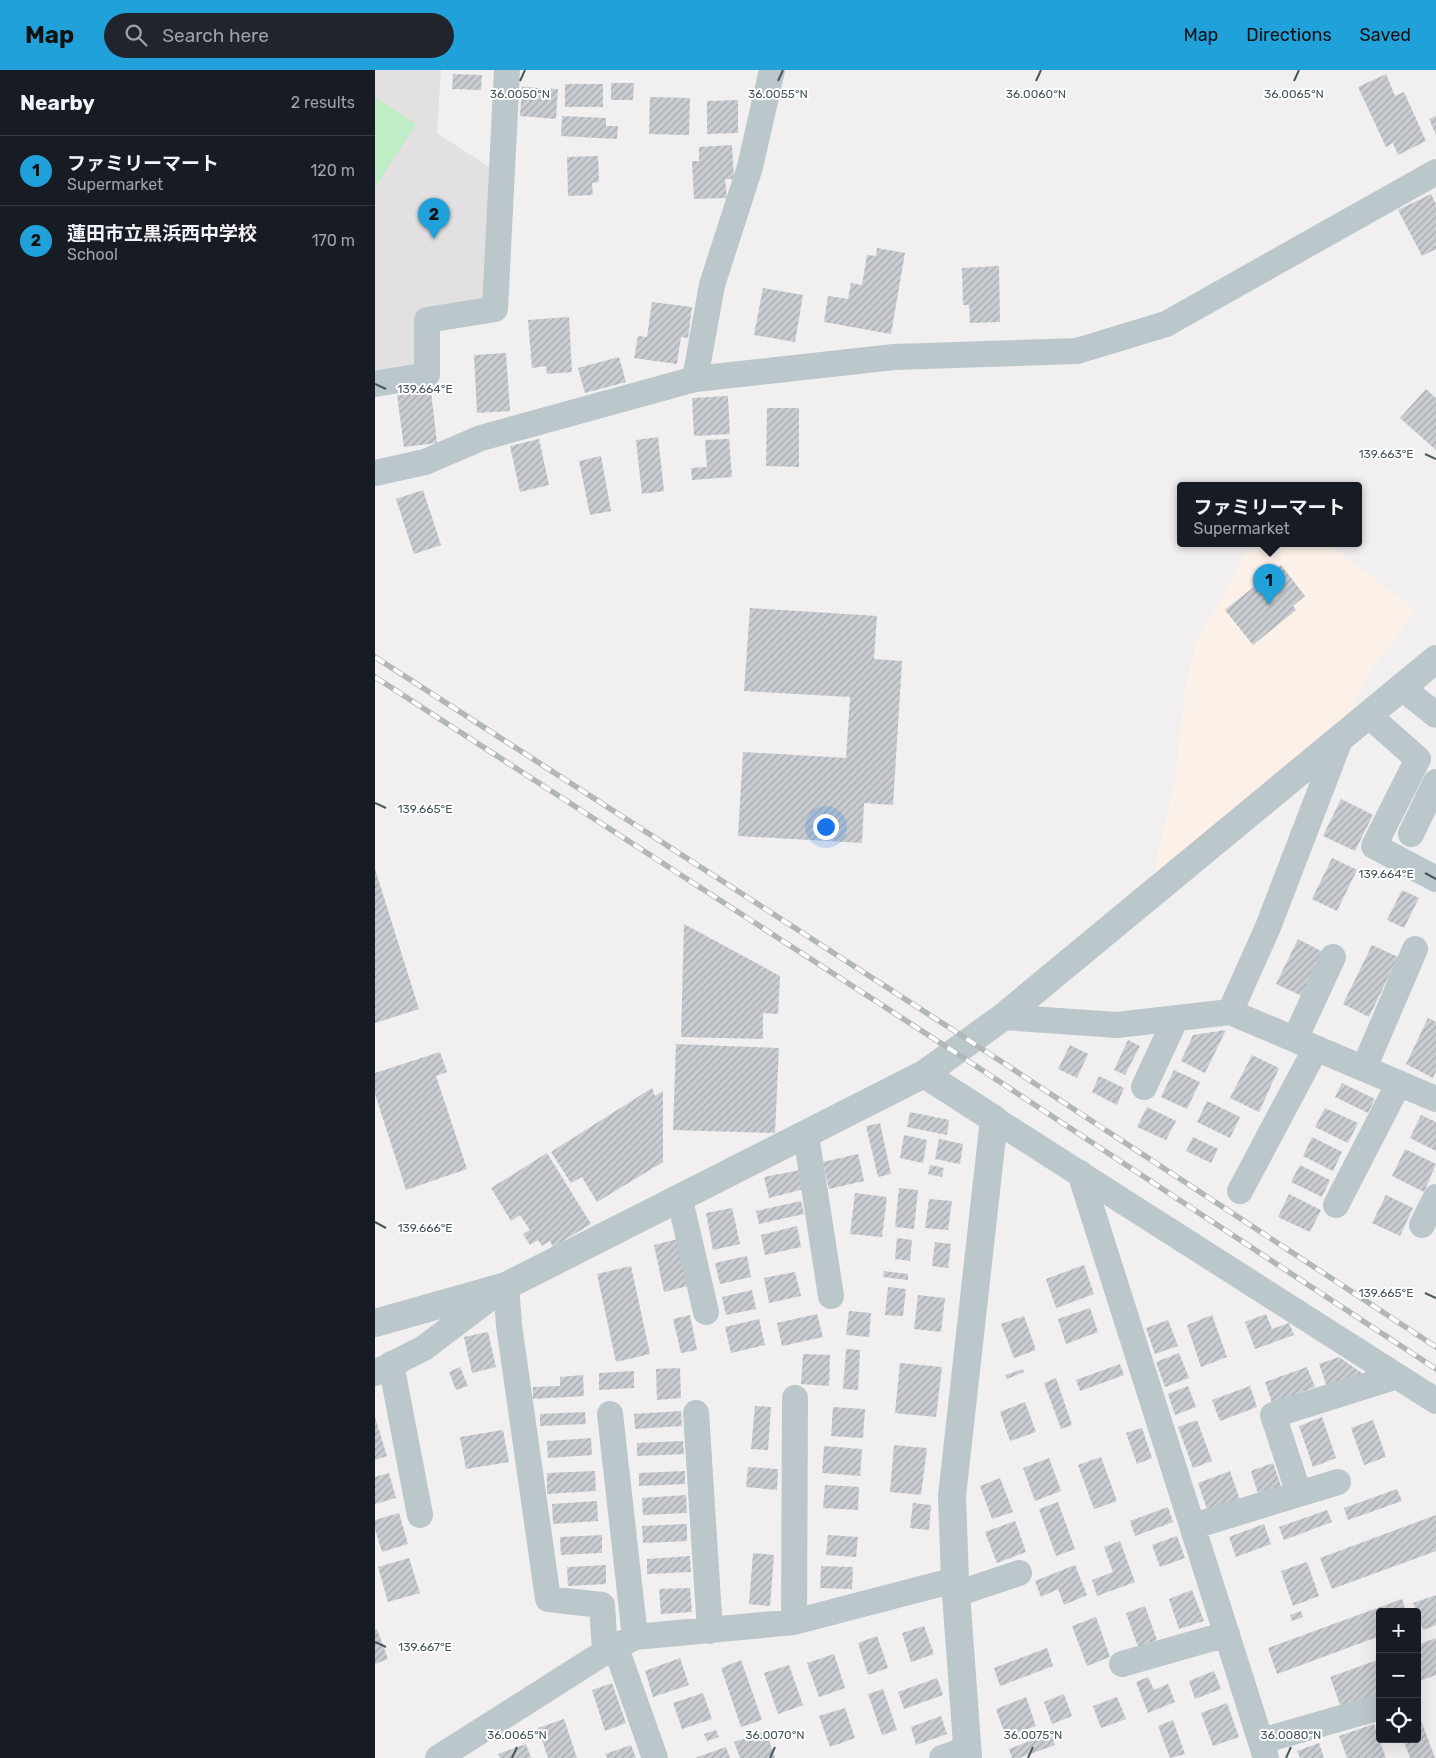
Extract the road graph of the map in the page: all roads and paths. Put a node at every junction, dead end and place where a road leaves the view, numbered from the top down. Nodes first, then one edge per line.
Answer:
1 (507, 70) edge
2 (772, 70) edge
3 (1436, 172) edge
4 (695, 379) junction
5 (375, 384) edge
6 (375, 472) edge
7 (1436, 659) edge
8 (1401, 688) junction
9 (1368, 715) junction
10 (1436, 715) edge
11 (1341, 737) junction
12 (1436, 782) edge
13 (1411, 834) dead end
14 (1436, 879) edge
15 (1415, 949) dead end
16 (1333, 957) dead end
17 (1230, 1012) junction
18 (1003, 1017) junction
19 (1176, 1018) junction
20 (1305, 1044) junction
21 (1363, 1068) junction
22 (924, 1074) junction
23 (1399, 1083) junction
24 (1144, 1087) dead end
25 (1436, 1099) edge
26 (994, 1119) junction
27 (806, 1136) junction
28 (1079, 1173) junction
29 (1240, 1191) dead end
30 (1436, 1197) edge
31 (680, 1200) junction
32 (1337, 1205) dead end
33 (1422, 1224) dead end
34 (506, 1286) junction
35 (831, 1296) dead end
36 (706, 1312) dead end
37 (375, 1322) edge
38 (383, 1369) edge
39 (1397, 1376) junction
40 (795, 1398) dead end
41 (1436, 1401) edge
42 (696, 1413) dead end
43 (610, 1414) dead end
44 (1339, 1482) dead end
45 (1299, 1494) junction
46 (420, 1515) dead end
47 (1194, 1526) junction
48 (1019, 1573) dead end
49 (955, 1588) junction
50 (794, 1622) junction
51 (710, 1631) junction
52 (1227, 1634) junction
53 (619, 1645) junction
54 (1122, 1664) dead end
55 (1376, 1709) edge
56 (968, 1753) edge
57 (1259, 1753) edge
58 (438, 1758) edge
59 (655, 1758) edge
60 (942, 1758) edge

1 - 5 street
2 - 4 street
3 - 4 street
4 - 6 street
7 - 8 street
8 - 9 street
8 - 10 street
9 - 11 street
9 - 14 street
11 - 17 street
11 - 18 street
12 - 13 street
15 - 21 street
16 - 20 street
17 - 19 street
17 - 20 street
18 - 19 street
18 - 22 street
19 - 24 street
20 - 21 street
20 - 29 street
21 - 23 street
22 - 26 street
22 - 27 street
23 - 25 street
23 - 32 street
26 - 28 street
26 - 49 street
27 - 31 street
27 - 35 street
28 - 39 street
28 - 47 street
30 - 33 street
31 - 34 street
31 - 36 street
34 - 37 street
34 - 38 street
34 - 53 street
38 - 46 street
39 - 41 street
39 - 45 street
40 - 50 street
42 - 51 street
43 - 53 street
44 - 45 street
45 - 47 street
47 - 52 street
48 - 49 street
49 - 50 street
49 - 56 street
50 - 51 street
51 - 53 street
52 - 54 street
52 - 57 street
53 - 58 street
53 - 59 street
55 - 57 street
56 - 60 street

